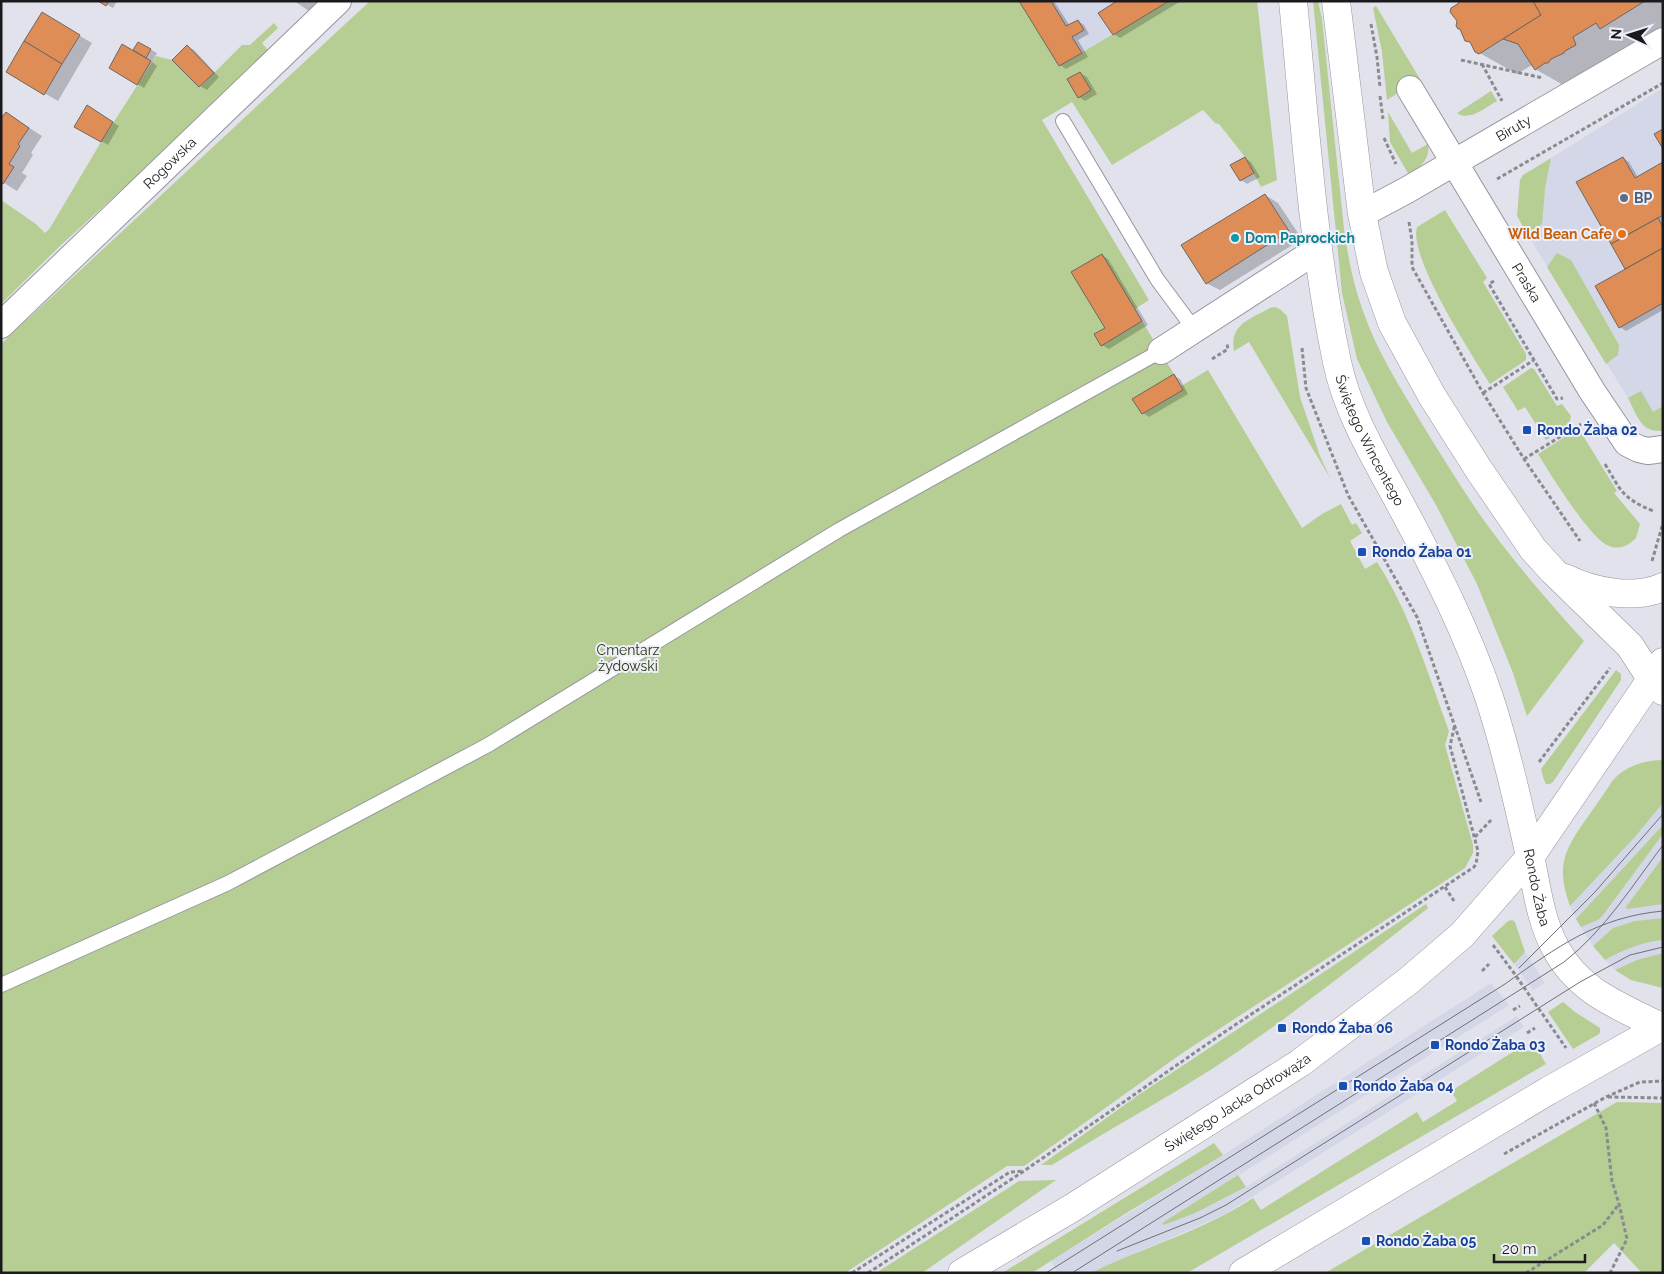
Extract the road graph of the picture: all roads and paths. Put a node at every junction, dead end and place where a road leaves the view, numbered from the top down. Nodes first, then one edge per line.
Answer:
1 (338, 1) edge
2 (1293, 1) edge
3 (1336, 1) edge
4 (1663, 41) edge
5 (1461, 60) dead end
6 (1482, 64) junction
7 (1544, 78) dead end
8 (1663, 83) edge
9 (1410, 89) dead end
10 (1502, 101) dead end
11 (1063, 121) dead end
12 (1455, 162) junction
13 (1490, 183) dead end
14 (1362, 214) junction
15 (1408, 218) dead end
16 (1317, 250) junction
17 (1496, 280) dead end
18 (1, 325) edge
19 (1194, 329) junction
20 (1562, 342) junction
21 (1160, 352) joint
22 (1533, 360) junction
23 (1483, 393) junction
24 (1568, 404) dead end
25 (1605, 410) junction
26 (1577, 417) dead end
27 (1581, 424) junction
28 (1586, 432) dead end
29 (1663, 449) edge
30 (1524, 459) junction
31 (1604, 463) dead end
32 (1653, 511) dead end
33 (1663, 523) edge
34 (1580, 541) dead end
35 (1553, 571) junction
36 (1658, 576) edge
37 (1611, 667) dead end
38 (1659, 677) edge
39 (1539, 762) dead end
40 (1481, 802) dead end
41 (1493, 818) dead end
42 (1475, 837) junction
43 (1530, 858) junction
44 (1445, 887) junction
45 (1457, 906) dead end
46 (1488, 940) dead end
47 (1489, 964) dead end
48 (1482, 971) dead end
49 (1, 985) edge
50 (1520, 1006) dead end
51 (1513, 1010) dead end
52 (1662, 1027) edge
53 (1535, 1028) dead end
54 (1527, 1033) dead end
55 (1568, 1052) dead end
56 (1663, 1081) edge
57 (1598, 1096) dead end
58 (1606, 1097) junction
59 (1663, 1098) edge
60 (1594, 1103) junction
61 (1499, 1157) dead end
62 (1024, 1171) junction
63 (1619, 1204) junction
64 (852, 1273) edge
65 (868, 1273) edge
66 (962, 1273) edge
67 (1243, 1273) edge
68 (1526, 1273) edge
69 (1610, 1273) edge

1 - 18 street, Rogowska
2 - 16 street, Świętego Wincentego
3 - 14 street
4 - 12 street, Biruty
5 - 6 path
6 - 7 path
6 - 10 path
8 - 13 path
9 - 12 street, Praska
11 - 19 lane
12 - 14 street, Biruty
12 - 20 street, Praska
14 - 35 street
15 - 23 path
16 - 19 street
16 - 43 street, Świętego Wincentego
17 - 22 path
19 - 21 street
20 - 22 path
20 - 25 street, Praska
21 - 49 lane
22 - 23 path
22 - 24 path
23 - 30 path
25 - 27 path
25 - 29 street, Praska
26 - 27 path
27 - 28 path
27 - 30 path
30 - 34 path
31 - 32 path
33 - 36 path
35 - 36 street
35 - 38 street
37 - 39 path
38 - 43 street, Rondo Żaba
40 - 42 path
41 - 42 path
42 - 44 path
43 - 52 street, Rondo Żaba
43 - 66 street, Świętego Jacka Odrowąża
44 - 45 path
44 - 62 path
46 - 55 path
47 - 48 path
50 - 51 path
52 - 67 street
53 - 54 path
56 - 58 path
57 - 58 path
58 - 59 path
58 - 60 path
60 - 61 path
60 - 63 path
62 - 64 path
62 - 65 path
63 - 68 path
63 - 69 path

